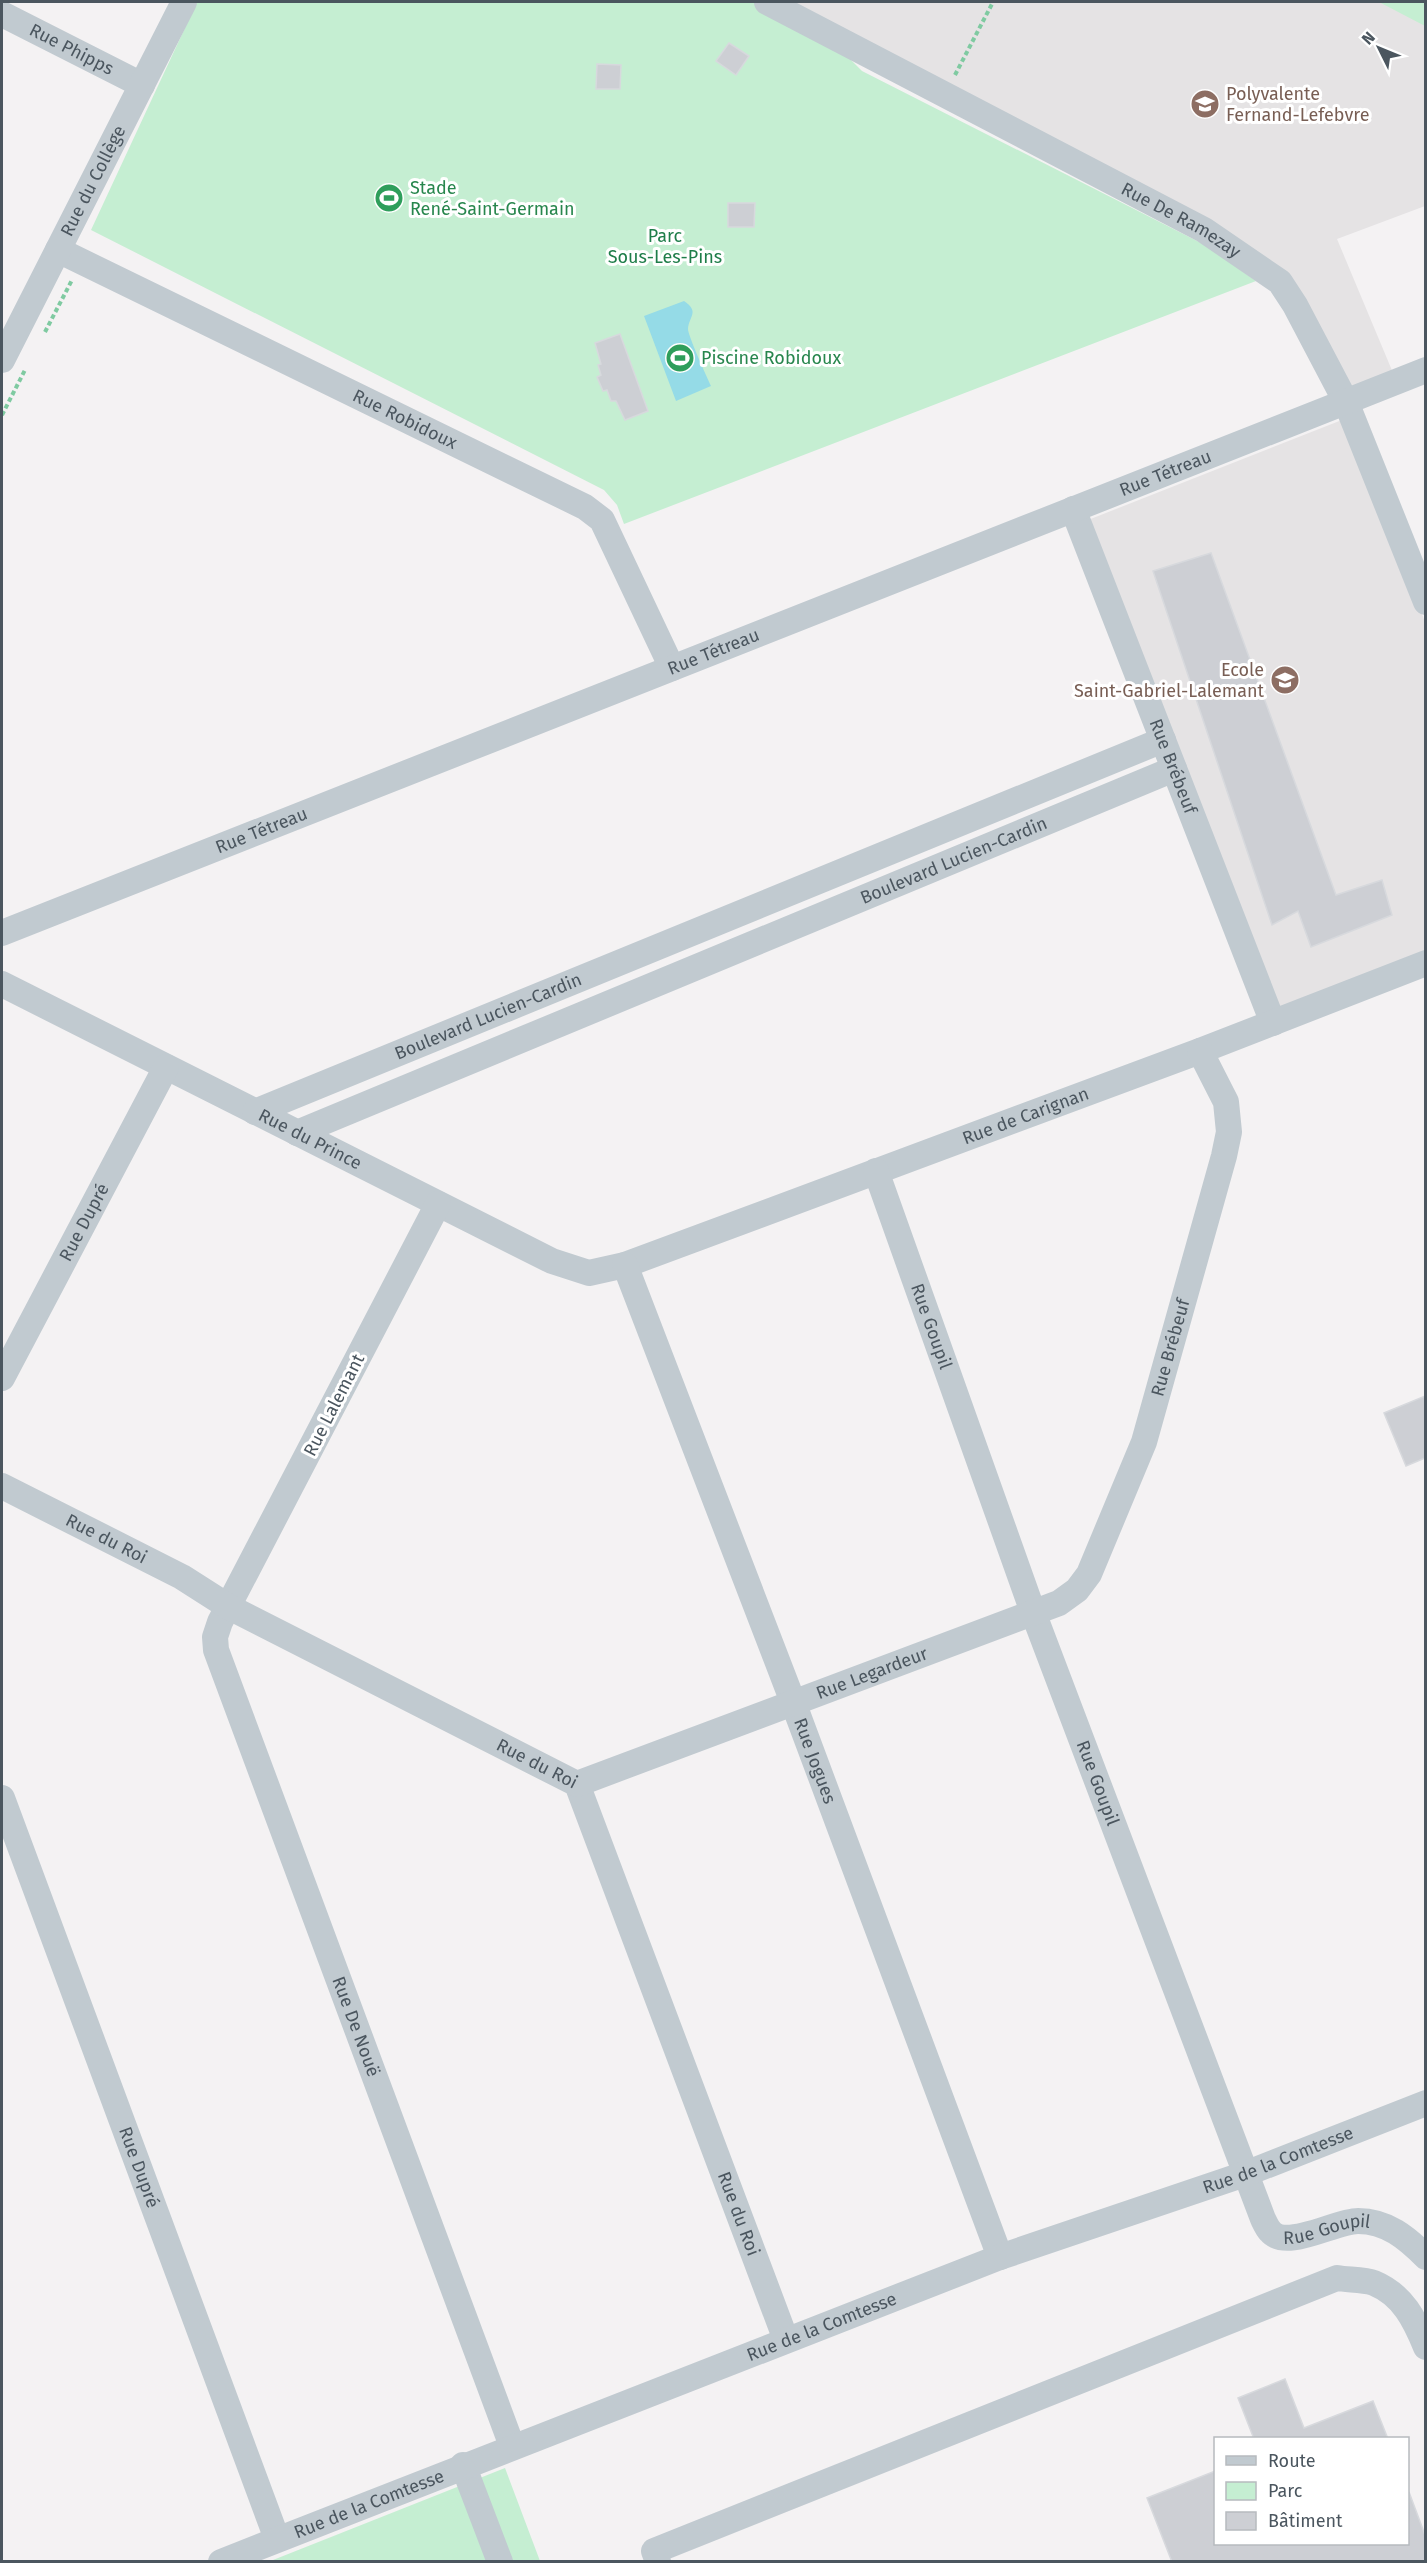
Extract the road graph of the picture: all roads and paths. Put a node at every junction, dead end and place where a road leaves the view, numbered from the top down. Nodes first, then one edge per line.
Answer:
1 (184, 2) edge
2 (767, 2) edge
3 (993, 2) edge
4 (2, 14) edge
5 (142, 85) junction
6 (945, 95) junction
7 (58, 250) junction
8 (2, 360) edge
9 (1425, 370) edge
10 (1346, 402) junction
11 (1073, 509) junction
12 (1425, 602) edge
13 (672, 668) junction
14 (1163, 740) junction
15 (1174, 769) junction
16 (933, 834) junction
17 (945, 864) junction
18 (721, 921) junction
19 (2, 933) edge
20 (733, 952) junction
21 (1425, 963) edge
22 (2, 984) edge
23 (532, 999) junction
24 (1273, 1023) junction
25 (544, 1030) junction
26 (1200, 1051) junction
27 (166, 1067) junction
28 (255, 1112) junction
29 (297, 1133) junction
30 (876, 1172) junction
31 (438, 1204) junction
32 (624, 1265) junction
33 (2, 1378) edge
34 (2, 1486) edge
35 (229, 1607) junction
36 (1034, 1612) junction
37 (793, 1702) junction
38 (577, 1784) junction
39 (2, 1798) edge
40 (1425, 2103) edge
41 (1245, 2174) junction
42 (1000, 2257) junction
43 (1425, 2257) edge
44 (786, 2340) junction
45 (1425, 2347) edge
46 (512, 2446) junction
47 (463, 2465) junction
48 (277, 2539) junction
49 (221, 2562) edge
50 (500, 2562) edge
51 (658, 2562) edge

1 - 5 street, Rue du Collège
2 - 6 street, Rue De Ramezay
3 - 6 path
4 - 5 street, Rue Phipps
5 - 7 street, Rue du Collège
6 - 10 street, Rue De Ramezay
7 - 8 street, Rue du Collège
7 - 13 street, Rue Robidoux
9 - 10 street, Rue Tétreau
10 - 11 street, Rue Tétreau
10 - 12 street, Rue De Ramezay
11 - 13 street, Rue Tétreau
11 - 14 street, Rue Brébeuf
13 - 19 street, Rue Tétreau
14 - 15 street, Rue Brébeuf
14 - 16 street, Boulevard Lucien-Cardin
15 - 17 street, Boulevard Lucien-Cardin
15 - 24 street, Rue Brébeuf
16 - 17 street
16 - 18 street, Boulevard Lucien-Cardin
17 - 20 street, Boulevard Lucien-Cardin
18 - 20 street
18 - 23 street, Boulevard Lucien-Cardin
20 - 25 street, Boulevard Lucien-Cardin
21 - 24 street, Rue de Carignan
22 - 27 street, Rue du Prince
23 - 25 street
23 - 28 street, Boulevard Lucien-Cardin
24 - 26 street, Rue de Carignan
25 - 29 street, Boulevard Lucien-Cardin
26 - 30 street, Rue de Carignan
26 - 36 street, Rue Brébeuf
27 - 28 street, Rue du Prince
27 - 33 street, Rue Dupré
28 - 29 street, Rue du Prince
29 - 31 street, Rue du Prince
30 - 32 street, Rue de Carignan
30 - 36 street, Rue Goupil
31 - 32 street, Rue du Prince
31 - 35 street, Rue Lalemant
32 - 37 street, Rue Jogues
34 - 35 street, Rue du Roi
35 - 38 street, Rue du Roi
35 - 46 street, Rue De Nouë
36 - 37 street, Rue Legardeur
36 - 41 street, Rue Goupil
37 - 38 street, Rue Legardeur
37 - 42 street, Rue Jogues
38 - 44 street, Rue du Roi
39 - 48 street, Rue Dupré
40 - 41 street, Rue de la Comtesse
41 - 42 street, Rue de la Comtesse
41 - 43 street, Rue Goupil
42 - 44 street, Rue de la Comtesse
44 - 46 street, Rue de la Comtesse
45 - 51 street
46 - 47 street, Rue de la Comtesse
47 - 48 street, Rue de la Comtesse
47 - 50 street
48 - 49 street, Rue de la Comtesse

